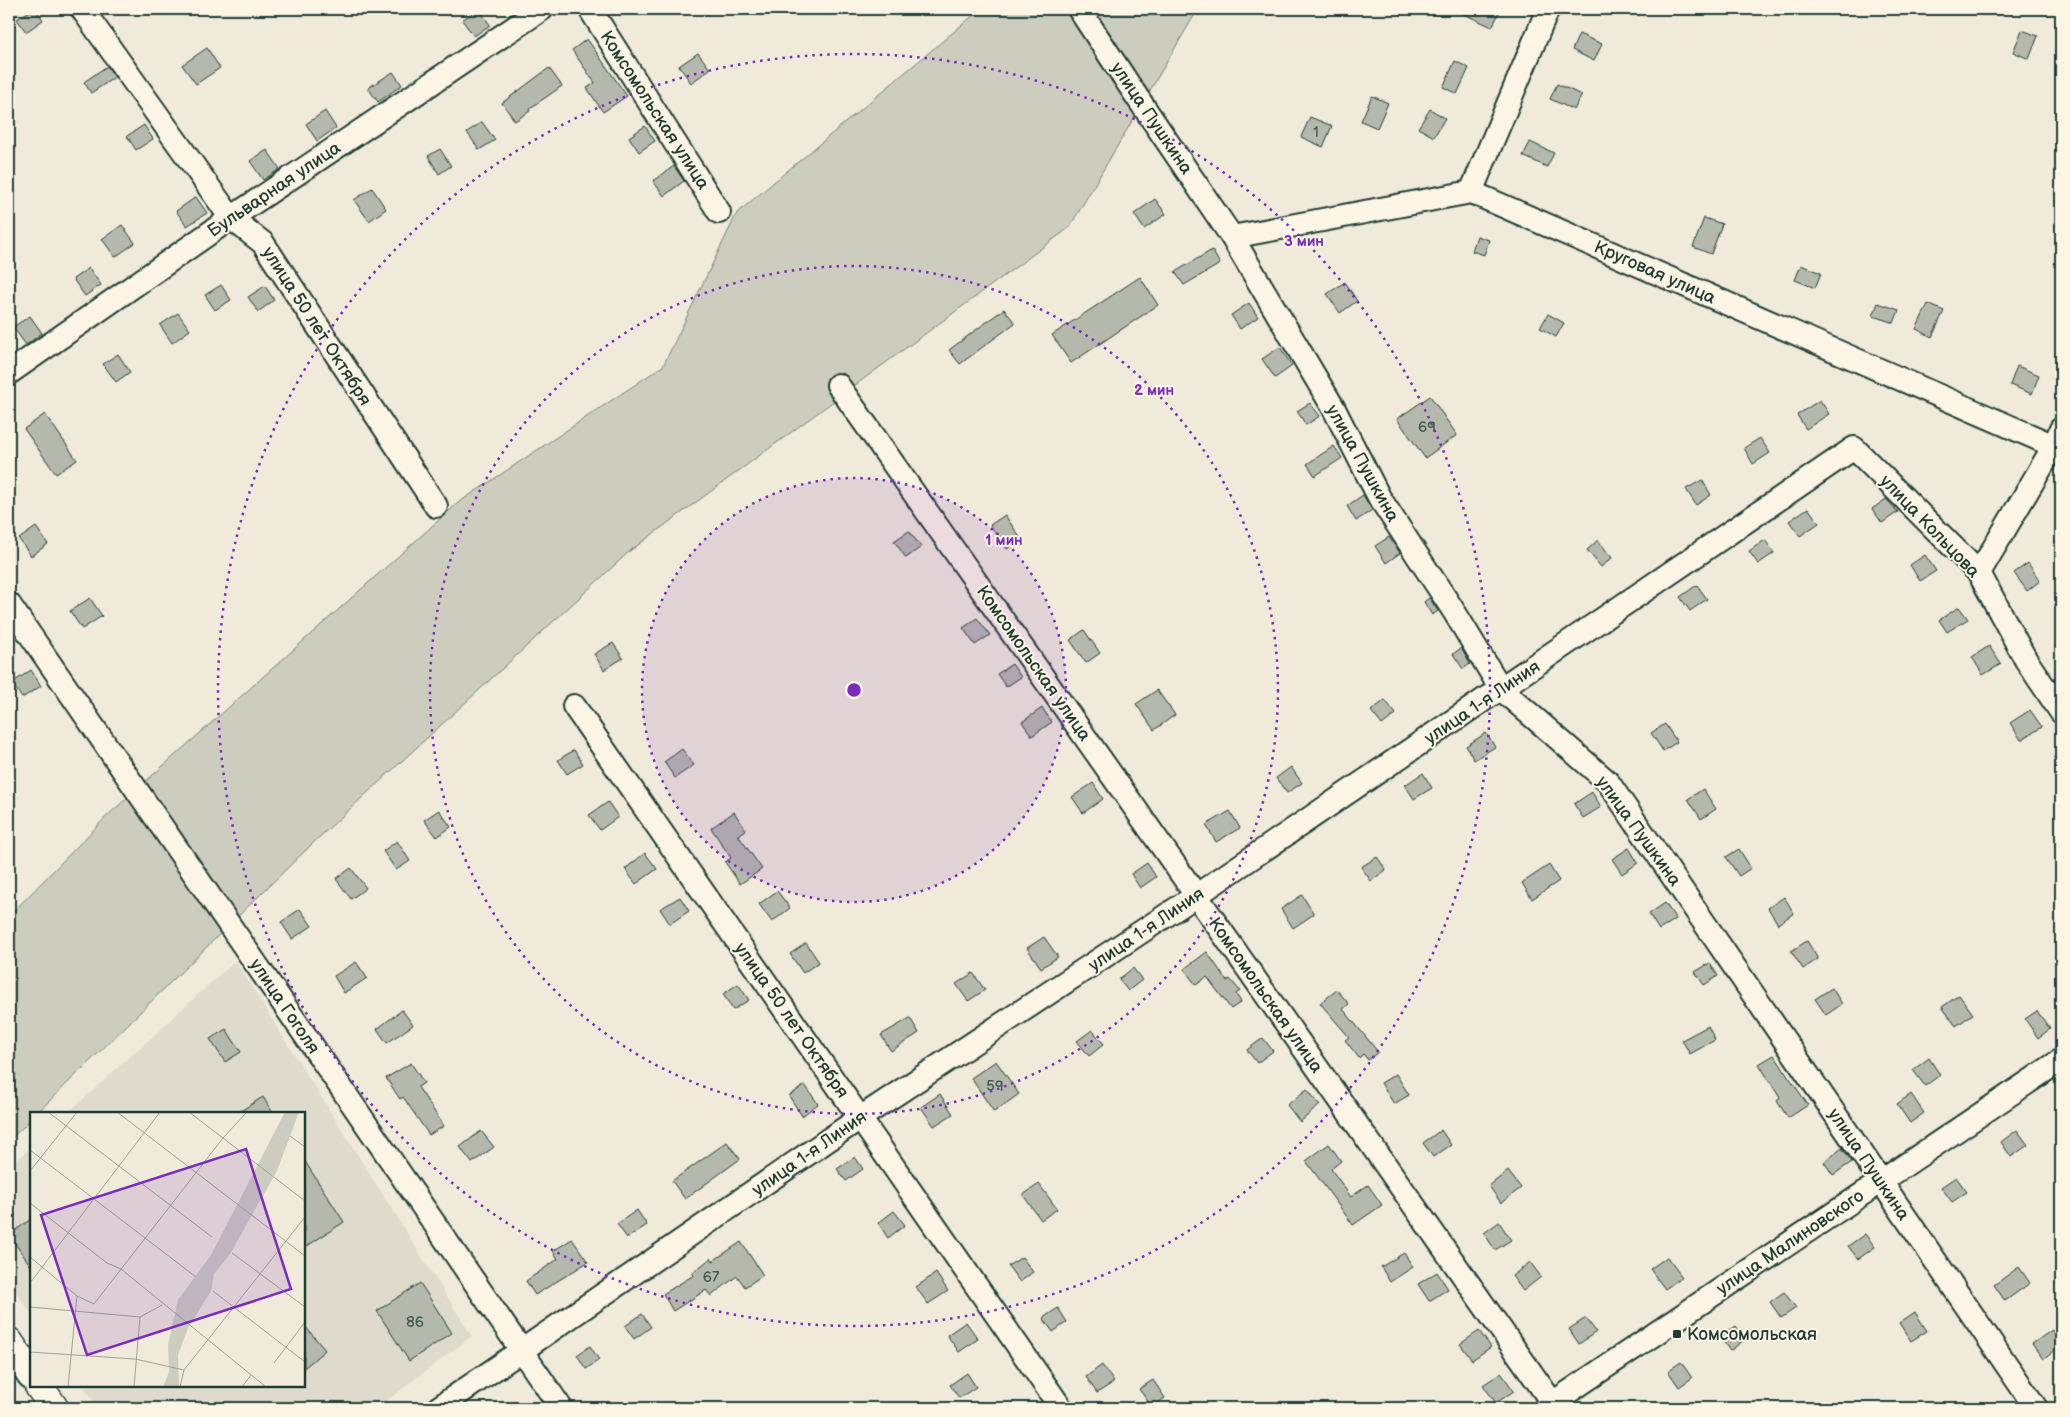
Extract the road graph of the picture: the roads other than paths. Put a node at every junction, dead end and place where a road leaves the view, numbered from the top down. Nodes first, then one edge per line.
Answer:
1 (82, 9) edge
2 (542, 9) edge
3 (590, 9) edge
4 (1079, 9) edge
5 (1548, 9) edge
6 (1471, 192) junction
7 (719, 212) dead end
8 (231, 218) junction
9 (1232, 237) junction
10 (9, 373) edge
11 (838, 385) dead end
12 (2059, 441) edge
13 (1854, 448) joint
14 (436, 506) dead end
15 (1979, 573) junction
16 (9, 604) edge
17 (1501, 689) junction
18 (574, 706) dead end
19 (2061, 712) edge
20 (1197, 896) junction
21 (2061, 1060) edge
22 (860, 1118) junction
23 (1881, 1181) junction
24 (9, 1342) edge
25 (522, 1351) junction
26 (30, 1374) edge
27 (40, 1387) edge
28 (1551, 1406) edge
29 (54, 1408) edge
30 (438, 1408) edge
31 (562, 1408) edge
32 (1061, 1408) edge
33 (2036, 1408) edge

1 - 8 street, улица 50 лет Октября
2 - 8 street, Бульварная улица
3 - 7 street, Комсомольская улица
4 - 9 street, улица Пушкина
5 - 6 street
6 - 9 street
6 - 12 street, Круговая улица
8 - 10 street, Бульварная улица
8 - 14 street, улица 50 лет Октября
9 - 17 street, улица Пушкина
11 - 20 street, Комсомольская улица
12 - 15 street
13 - 15 street, улица Кольцова
13 - 17 street, улица 1-я Линия
15 - 19 street, улица Кольцова
16 - 25 street, улица Гоголя
17 - 20 street, улица 1-я Линия
17 - 23 street, улица Пушкина
18 - 22 street, улица 50 лет Октября
20 - 22 street, улица 1-я Линия
20 - 28 street, Комсомольская улица
21 - 23 street, улица Малиновского
22 - 25 street, улица 1-я Линия
22 - 32 street, улица 50 лет Октября
23 - 28 street, улица Малиновского
23 - 33 street, улица Пушкина
24 - 26 main road
25 - 30 street, улица 1-я Линия
25 - 31 street, улица Гоголя
27 - 29 main road

